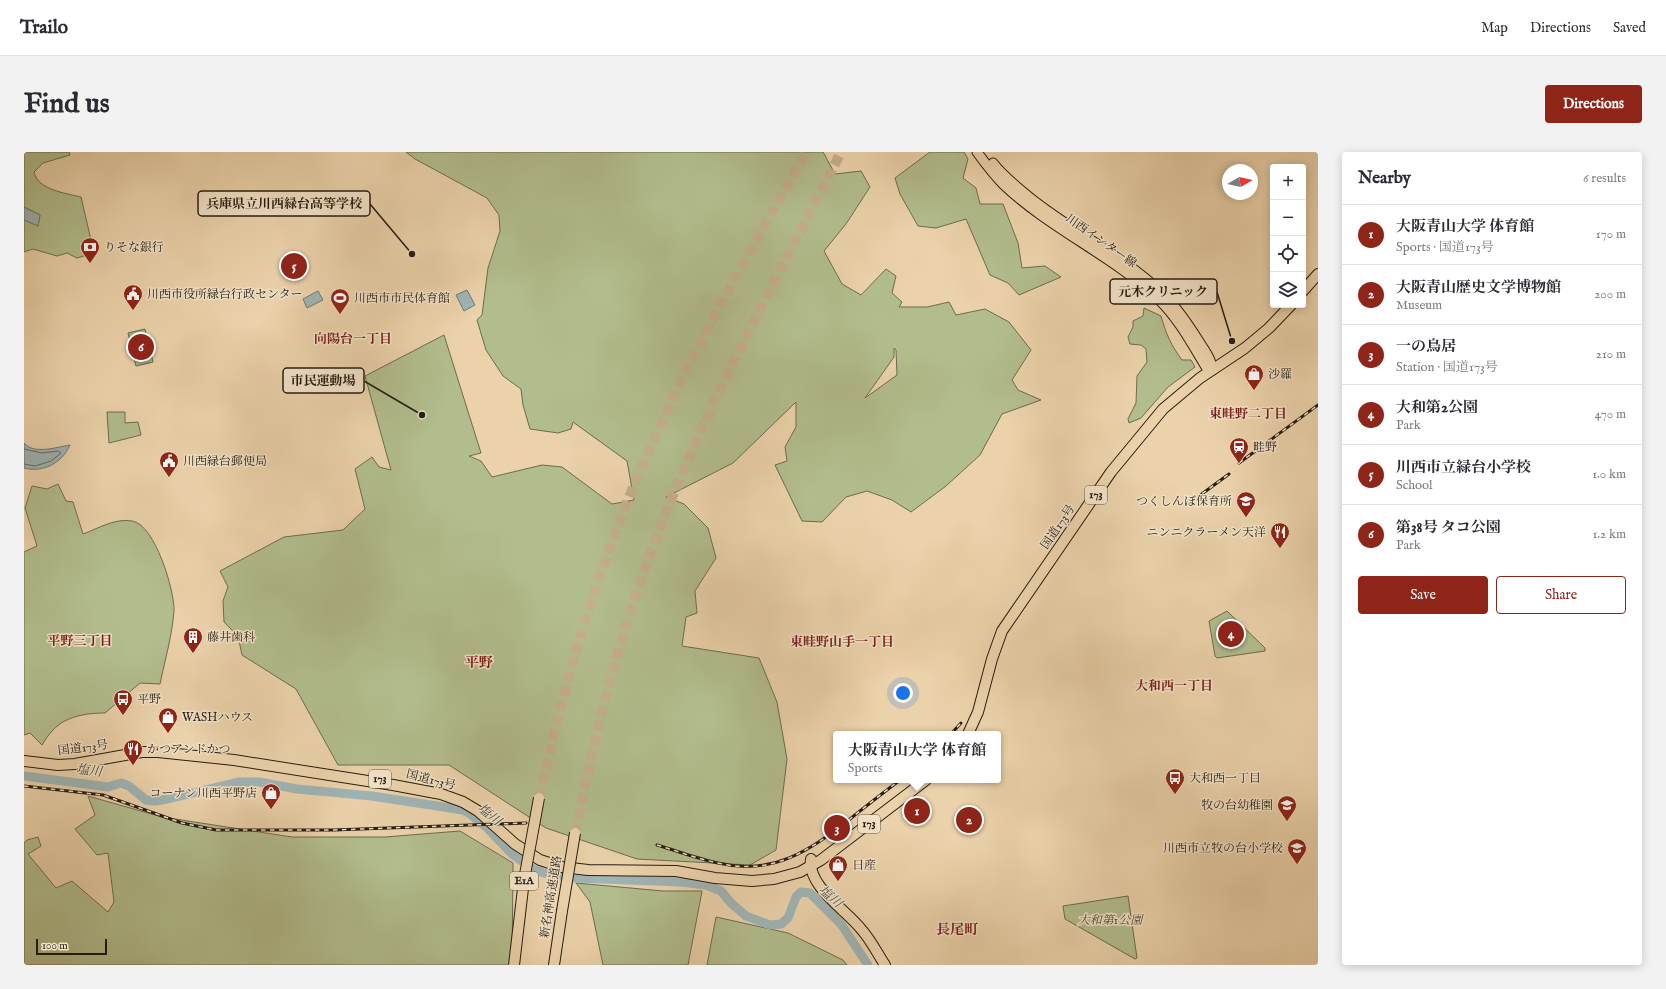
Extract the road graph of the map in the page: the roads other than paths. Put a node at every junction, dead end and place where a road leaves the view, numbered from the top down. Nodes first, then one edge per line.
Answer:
1 (977, 152) edge
2 (984, 152) edge
3 (1106, 255) junction
4 (1318, 266) edge
5 (1318, 274) edge
6 (1306, 279) edge
7 (1306, 288) edge
8 (1280, 308) edge
9 (1288, 308) edge
10 (1210, 366) junction
11 (964, 731) edge
12 (969, 731) edge
13 (24, 756) edge
14 (24, 760) edge
15 (913, 783) edge
16 (922, 783) edge
17 (539, 798) tunnel mouth
18 (575, 833) tunnel mouth
19 (810, 863) junction
20 (514, 965) edge
21 (554, 965) edge
22 (885, 965) edge

1 - 3 main road, 川西インター線
2 - 3 main road, 川西インター線
3 - 10 main road, 川西インター線
4 - 6 highway
5 - 7 highway
8 - 10 highway, 国道173号 / 173
9 - 10 highway, 国道173号 / 173
10 - 11 highway, 国道173号 / 173
10 - 12 highway, 国道173号 / 173
13 - 19 highway, 国道173号 / 173
14 - 19 highway, 国道173号 / 173
15 - 19 highway, 国道173号 / 173
16 - 19 highway, 国道173号 / 173
17 - 20 highway, E1A, bridge
18 - 21 highway, 新名神高速道路, bridge
19 - 22 highway

